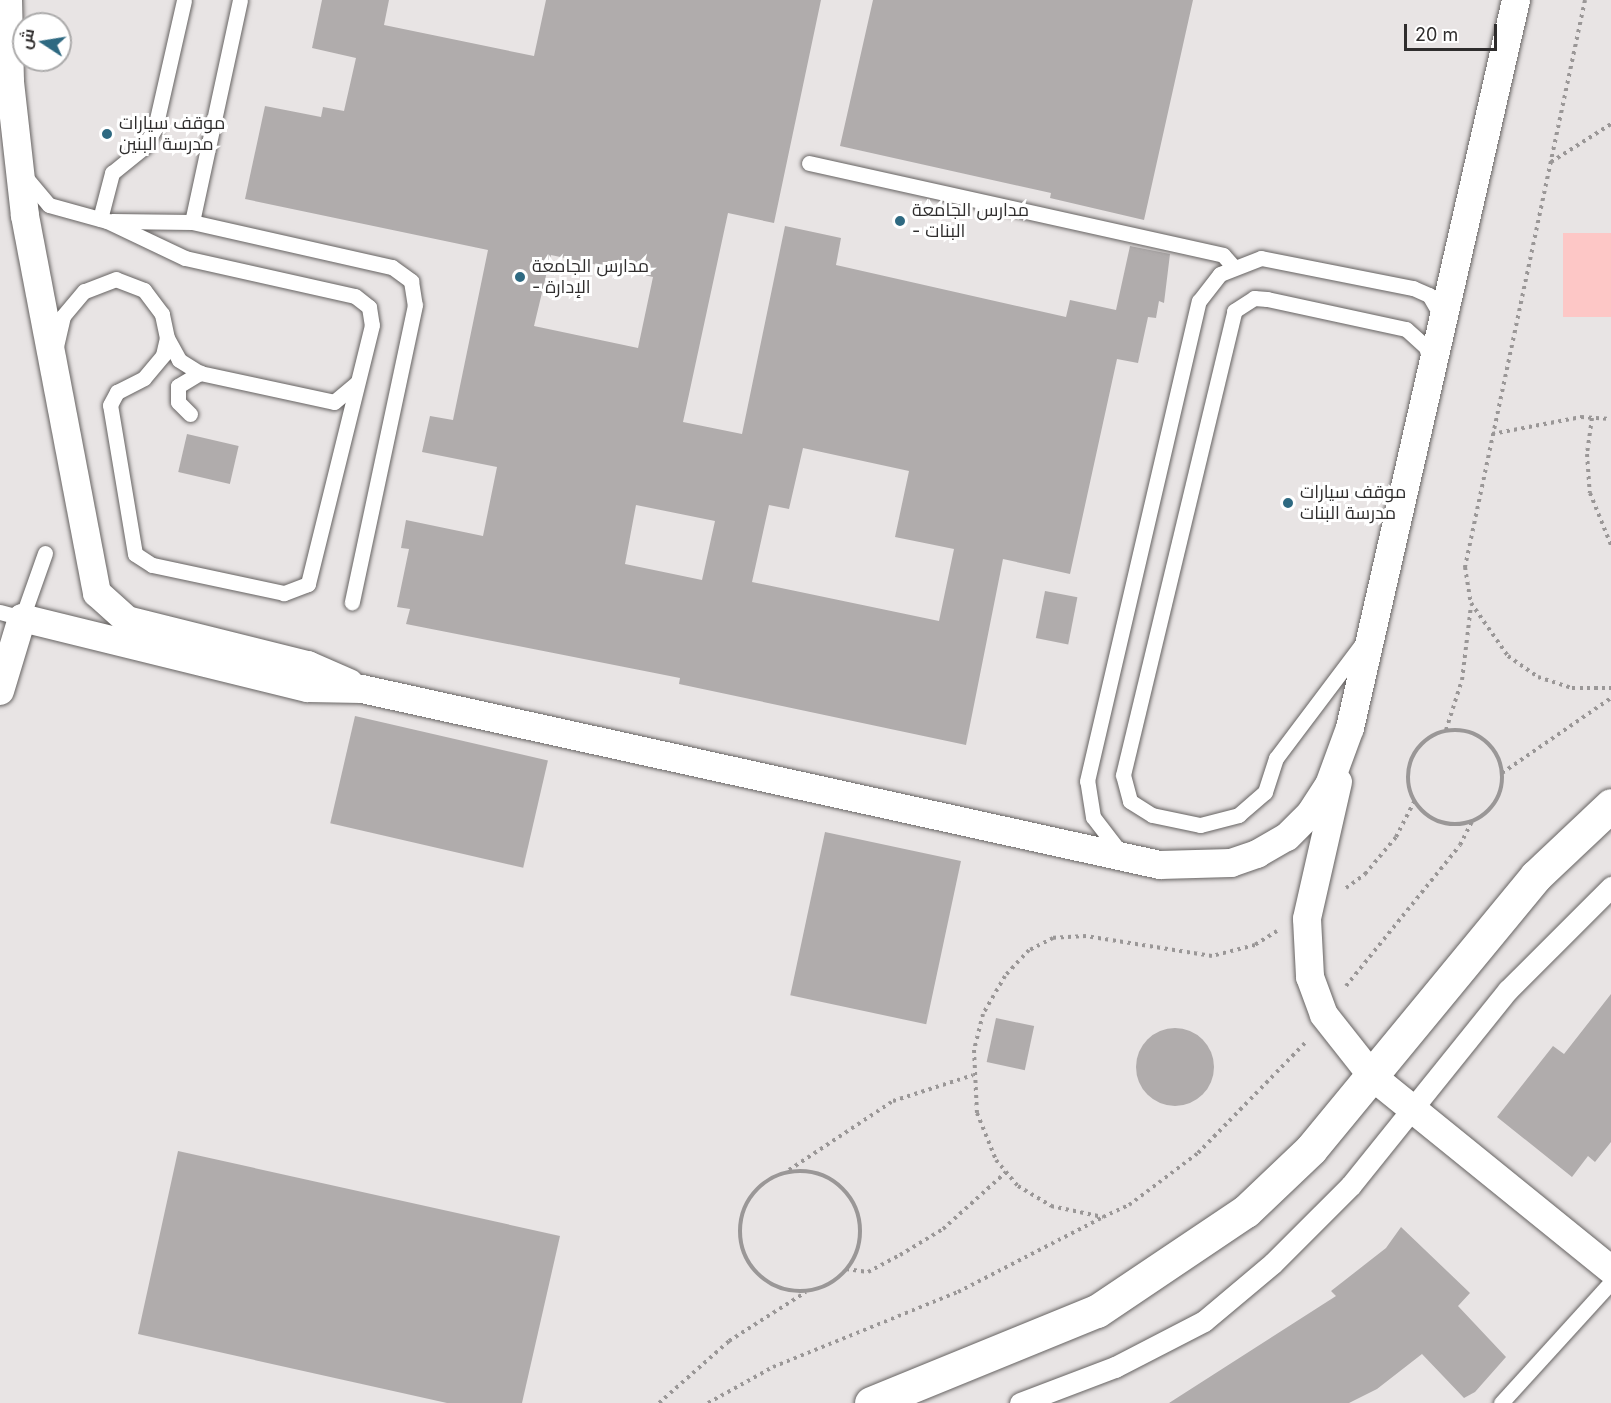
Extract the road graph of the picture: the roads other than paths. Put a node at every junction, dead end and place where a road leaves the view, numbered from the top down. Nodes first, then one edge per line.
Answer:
1 (8, 0) edge
2 (184, 0) edge
3 (240, 0) edge
4 (1516, 0) edge
5 (17, 154) junction
6 (809, 163) dead end
7 (103, 220) junction
8 (192, 222) junction
9 (1233, 266) junction
10 (1442, 331) junction
11 (167, 338) junction
12 (55, 360) junction
13 (200, 373) junction
14 (1431, 379) junction
15 (359, 381) junction
16 (190, 414) dead end
17 (45, 553) dead end
18 (352, 602) dead end
19 (11, 615) edge
20 (1376, 626) junction
21 (362, 689) junction
22 (0, 691) edge
23 (1350, 728) junction
24 (1611, 805) edge
25 (1130, 859) junction
26 (1611, 887) edge
27 (1373, 1077) junction
28 (1413, 1109) junction
29 (1611, 1270) edge
30 (1611, 1282) edge
31 (871, 1403) edge
32 (1020, 1403) edge
33 (1501, 1403) edge

1 - 5 street
2 - 7 lane
3 - 8 lane
4 - 10 street
5 - 7 lane
5 - 12 street
6 - 9 lane
7 - 8 lane
7 - 15 lane
8 - 18 lane
9 - 10 lane
9 - 25 lane
10 - 14 street
11 - 12 lane
11 - 13 lane
11 - 15 lane
12 - 21 street
13 - 15 lane
13 - 16 lane
14 - 20 street
14 - 20 lane
17 - 19 lane
19 - 21 street
19 - 22 street
20 - 23 street
21 - 25 street
23 - 25 street
23 - 27 street
24 - 27 street
26 - 28 street
27 - 28 street
27 - 31 street
28 - 29 street
28 - 32 street
30 - 33 lane

